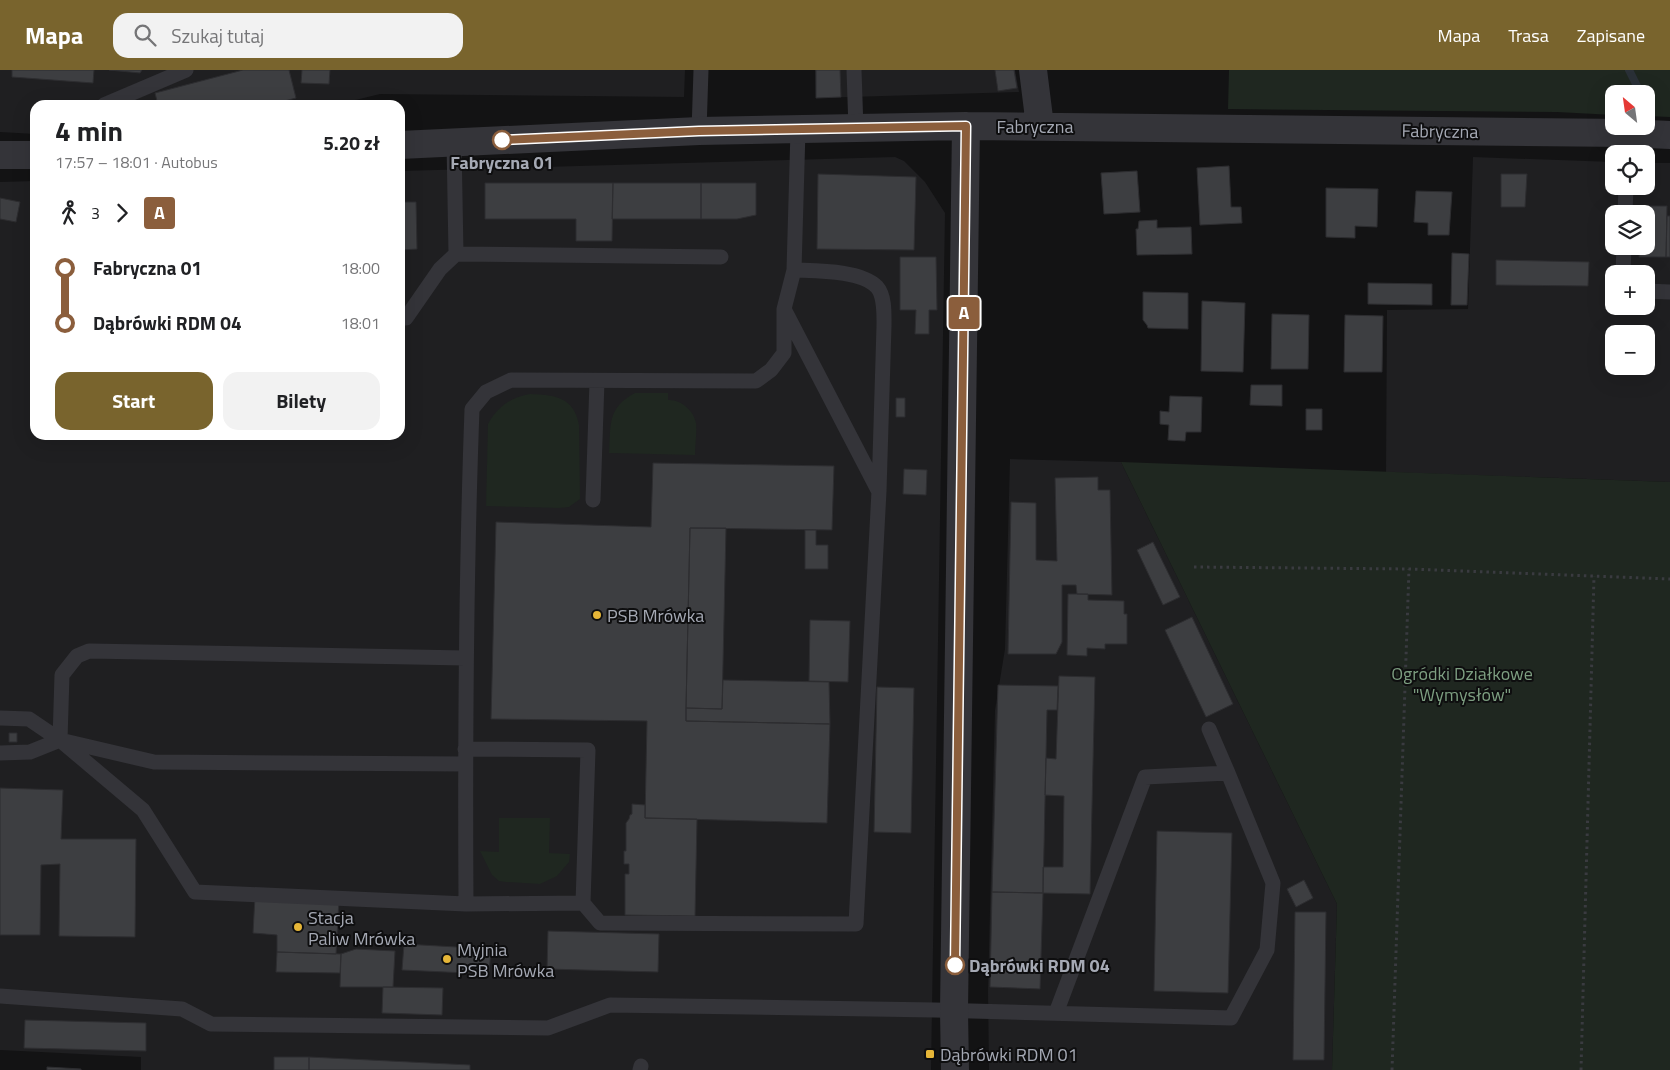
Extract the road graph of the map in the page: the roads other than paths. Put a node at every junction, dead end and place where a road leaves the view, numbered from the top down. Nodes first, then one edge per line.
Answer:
1 (186, 70) edge
2 (701, 70) edge
3 (854, 70) edge
4 (1033, 70) edge
5 (116, 100) edge
6 (966, 126) junction
7 (1040, 126) junction
8 (856, 129) junction
9 (798, 130) junction
10 (699, 131) junction
11 (1670, 135) edge
12 (454, 142) junction
13 (1628, 143) edge
14 (405, 145) edge
15 (30, 154) edge
16 (0, 155) edge
17 (456, 254) junction
18 (721, 258) dead end
19 (794, 270) junction
20 (1655, 291) edge
21 (1670, 292) edge
22 (784, 309) junction
23 (405, 318) edge
24 (597, 381) junction
25 (879, 491) junction
26 (593, 500) dead end
27 (466, 658) junction
28 (0, 718) edge
29 (1209, 729) dead end
30 (60, 740) junction
31 (0, 753) edge
32 (465, 757) junction
33 (1228, 773) junction
34 (466, 904) junction
35 (583, 904) junction
36 (0, 996) edge
37 (954, 1011) junction
38 (1056, 1013) junction
39 (955, 1070) edge

1 - 5 lane
2 - 10 lane
3 - 8 lane
4 - 7 street
6 - 7 street, Fabryczna
6 - 8 street, Fabryczna
6 - 37 street
7 - 13 street, Fabryczna
8 - 9 street, Fabryczna
9 - 10 street, Fabryczna
9 - 19 lane
10 - 12 street, Fabryczna
11 - 13 street, Fabryczna
12 - 14 street, Fabryczna
12 - 17 lane
15 - 16 street
17 - 18 lane
17 - 23 lane
19 - 22 lane
19 - 25 lane
20 - 21 lane
22 - 24 lane
22 - 25 lane
24 - 26 lane
24 - 27 lane
25 - 35 lane
27 - 30 lane
27 - 32 lane
28 - 30 lane
29 - 33 lane
30 - 31 lane
30 - 32 lane
30 - 34 lane
32 - 34 lane
32 - 35 lane
33 - 38 lane
33 - 38 lane
34 - 35 lane
36 - 37 lane
37 - 38 lane
37 - 39 street

